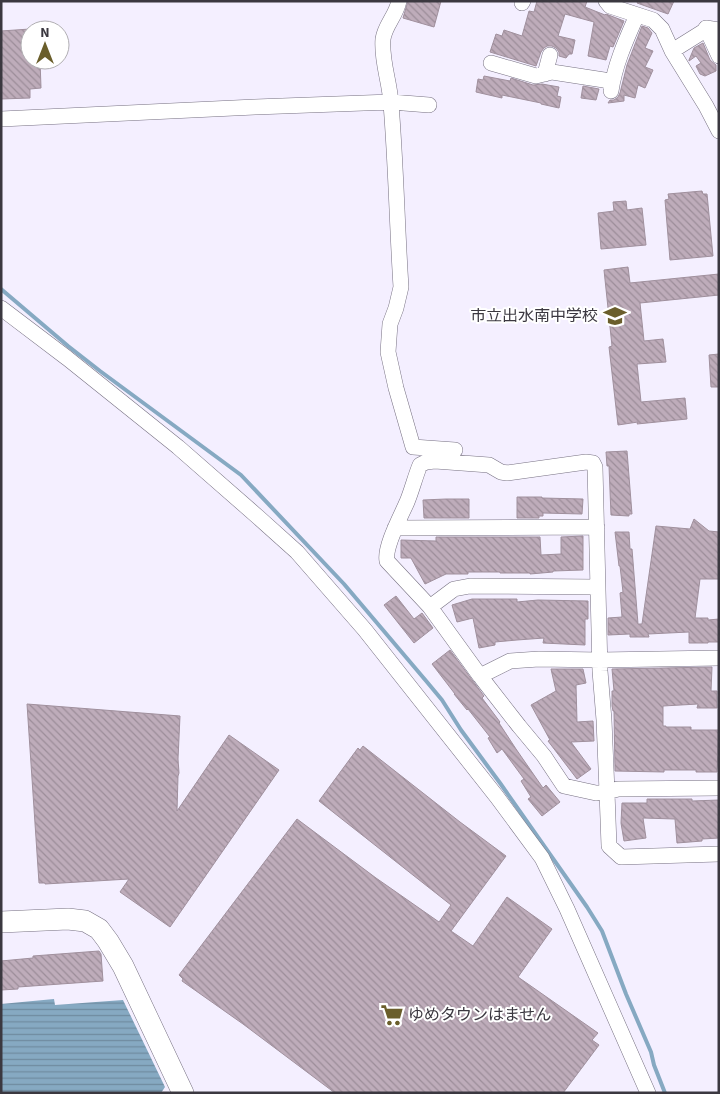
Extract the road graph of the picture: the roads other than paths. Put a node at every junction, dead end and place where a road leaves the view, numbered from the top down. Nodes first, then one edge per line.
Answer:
1 (399, 1) edge
2 (606, 1) edge
3 (637, 15) junction
4 (712, 29) edge
5 (672, 51) junction
6 (550, 55) dead end
7 (719, 56) edge
8 (491, 63) dead end
9 (545, 74) junction
10 (391, 102) junction
11 (429, 105) dead end
12 (1, 119) edge
13 (719, 131) edge
14 (1, 308) edge
15 (455, 450) dead end
16 (597, 526) junction
17 (395, 528) junction
18 (598, 587) junction
19 (430, 608) junction
20 (719, 658) edge
21 (600, 660) junction
22 (480, 676) junction
23 (719, 788) edge
24 (607, 792) junction
25 (719, 854) edge
26 (1, 922) edge
27 (183, 1093) edge
28 (648, 1093) edge

1 - 10 street
2 - 3 street
3 - 5 street
3 - 9 street
4 - 5 street
4 - 7 street
5 - 13 street
6 - 9 street
8 - 9 street
10 - 11 street
10 - 12 street
10 - 15 street
14 - 28 street
16 - 17 street
16 - 17 street
16 - 18 street
17 - 19 street
18 - 19 street
18 - 21 street
19 - 22 street
20 - 21 street
21 - 22 street
21 - 24 street
22 - 24 street
23 - 24 street
24 - 25 street
26 - 27 street

